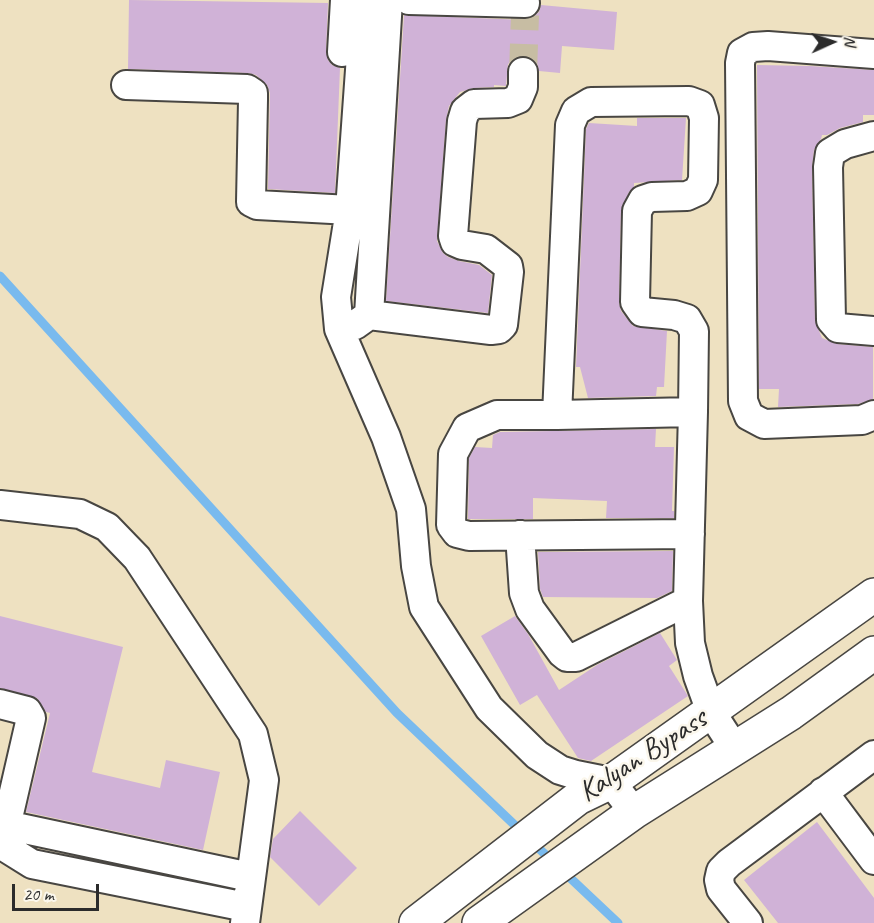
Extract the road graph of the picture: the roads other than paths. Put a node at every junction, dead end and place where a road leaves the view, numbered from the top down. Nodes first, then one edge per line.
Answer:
1 (345, 0) edge
2 (365, 0) edge
3 (388, 0) edge
4 (409, 0) edge
5 (525, 6) edge
6 (874, 54) edge
7 (523, 72) tunnel mouth
8 (126, 85) dead end
9 (874, 136) edge
10 (343, 210) junction
11 (369, 315) junction
12 (874, 331) edge
13 (342, 337) junction
14 (693, 412) junction
15 (557, 415) junction
16 (874, 415) edge
17 (0, 505) edge
18 (690, 534) junction
19 (520, 536) junction
20 (874, 595) edge
21 (688, 601) junction
22 (874, 653) edge
23 (0, 704) edge
24 (711, 712) junction
25 (735, 749) junction
26 (874, 754) edge
27 (611, 782) junction
28 (823, 792) junction
29 (621, 822) junction
30 (2, 838) edge
31 (874, 860) edge
32 (250, 877) junction
33 (246, 915) edge
34 (424, 916) edge
35 (479, 923) edge
36 (748, 923) edge

1 - 10 street
2 - 10 street
3 - 11 street
4 - 5 street
6 - 16 street
7 - 11 street
8 - 10 street
9 - 12 street
10 - 13 street
11 - 13 street
13 - 27 street
14 - 15 street
14 - 15 street
14 - 18 street
15 - 19 street
17 - 32 street
18 - 19 street
18 - 21 street
19 - 21 street
20 - 24 main road, Kalyan Bypass
21 - 24 street
22 - 25 main road, Kalyan Bypass
23 - 30 street
24 - 25 street
24 - 27 main road, Kalyan Bypass
25 - 29 main road, Kalyan Bypass
26 - 28 street
27 - 29 street
27 - 34 main road, Kalyan Bypass
28 - 31 street
28 - 36 street
29 - 35 main road, Kalyan Bypass
30 - 32 street
30 - 33 street
32 - 33 street

